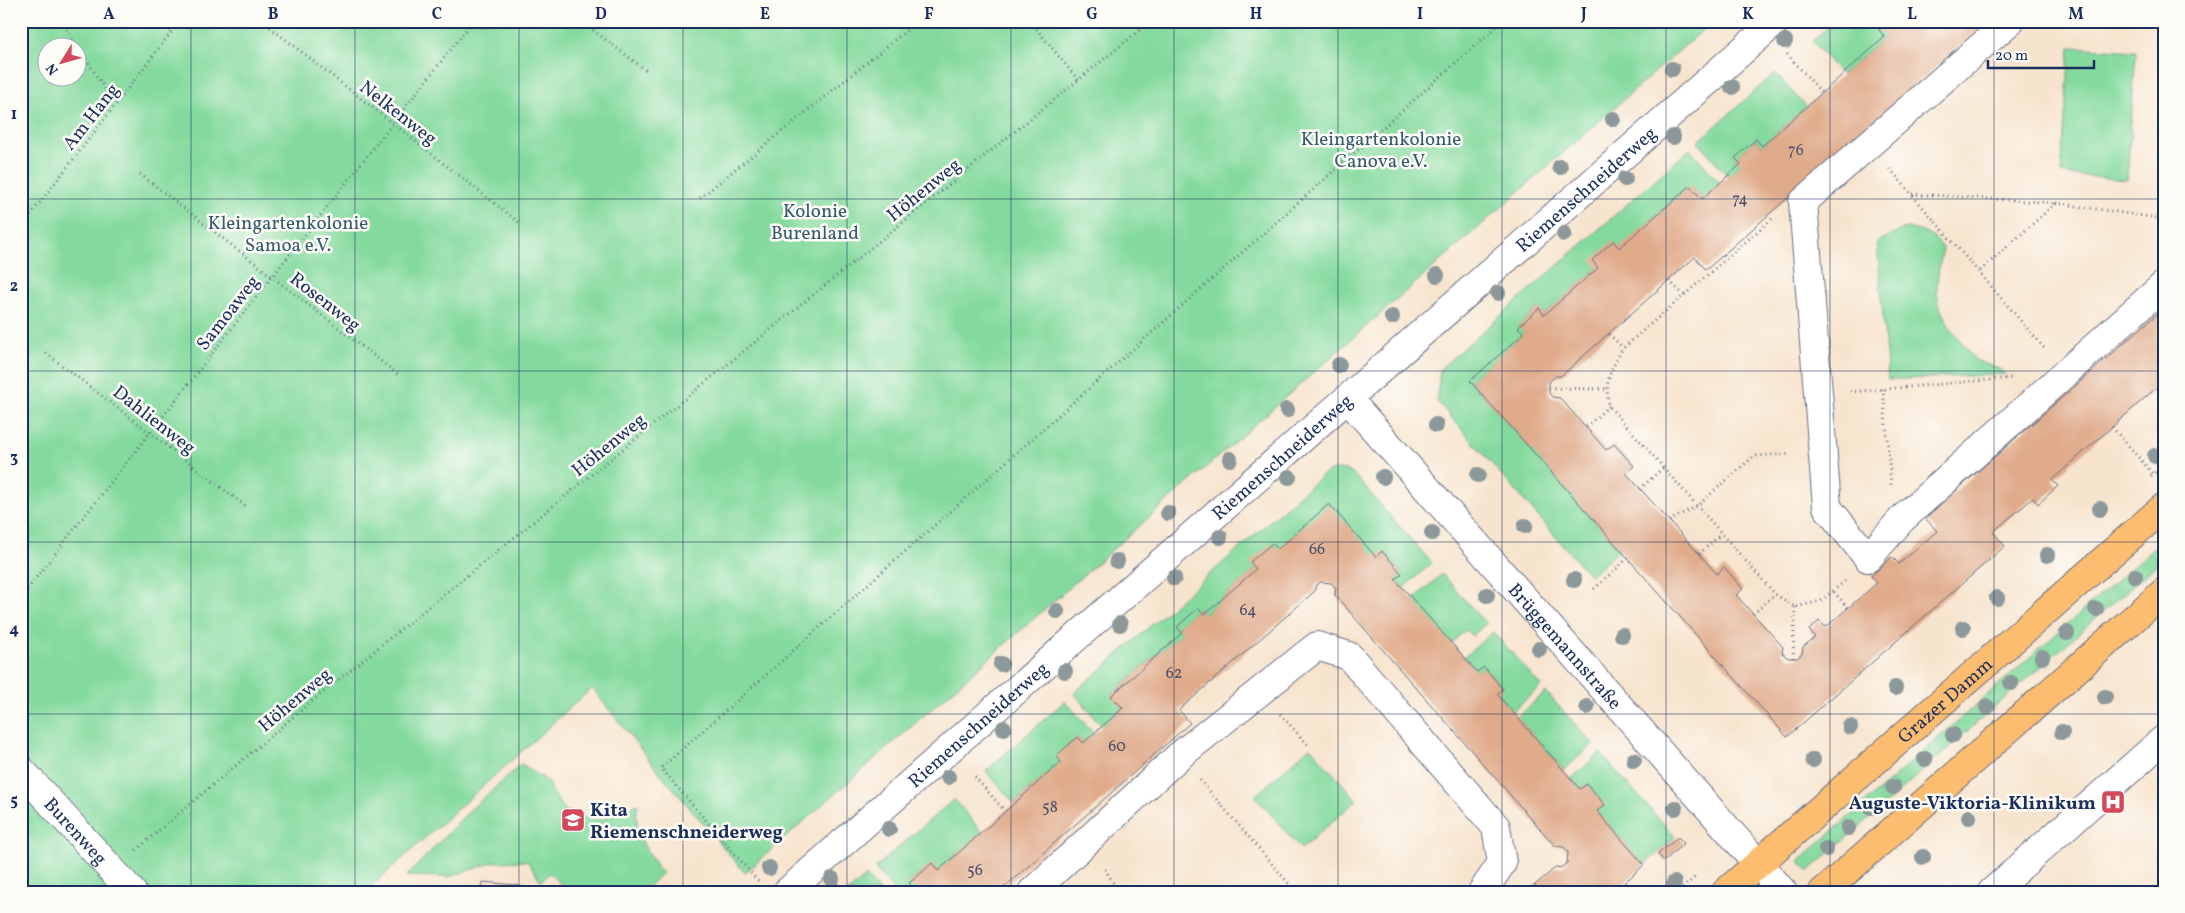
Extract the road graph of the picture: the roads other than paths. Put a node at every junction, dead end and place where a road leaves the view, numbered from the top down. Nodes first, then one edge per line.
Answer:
1 (2010, 21) edge
2 (1772, 23) edge
3 (2164, 285) edge
4 (1348, 399) junction
5 (2164, 507) edge
6 (2164, 592) edge
7 (2164, 739) edge
8 (21, 770) edge
9 (1758, 864) junction
10 (132, 892) edge
11 (787, 892) edge
12 (1032, 892) edge
13 (1482, 892) edge
14 (1726, 892) edge
15 (1783, 892) edge
16 (1823, 892) edge
17 (1992, 892) edge

1 - 3 street
2 - 4 street, Riemenschneiderweg
4 - 9 street, Brüggemannstraße
4 - 11 street, Riemenschneiderweg
5 - 9 main road, Grazer Damm
6 - 16 main road
7 - 17 street
8 - 10 street, Burenweg
9 - 14 main road, Grazer Damm
9 - 15 street, Brüggemannstraße
12 - 13 street

